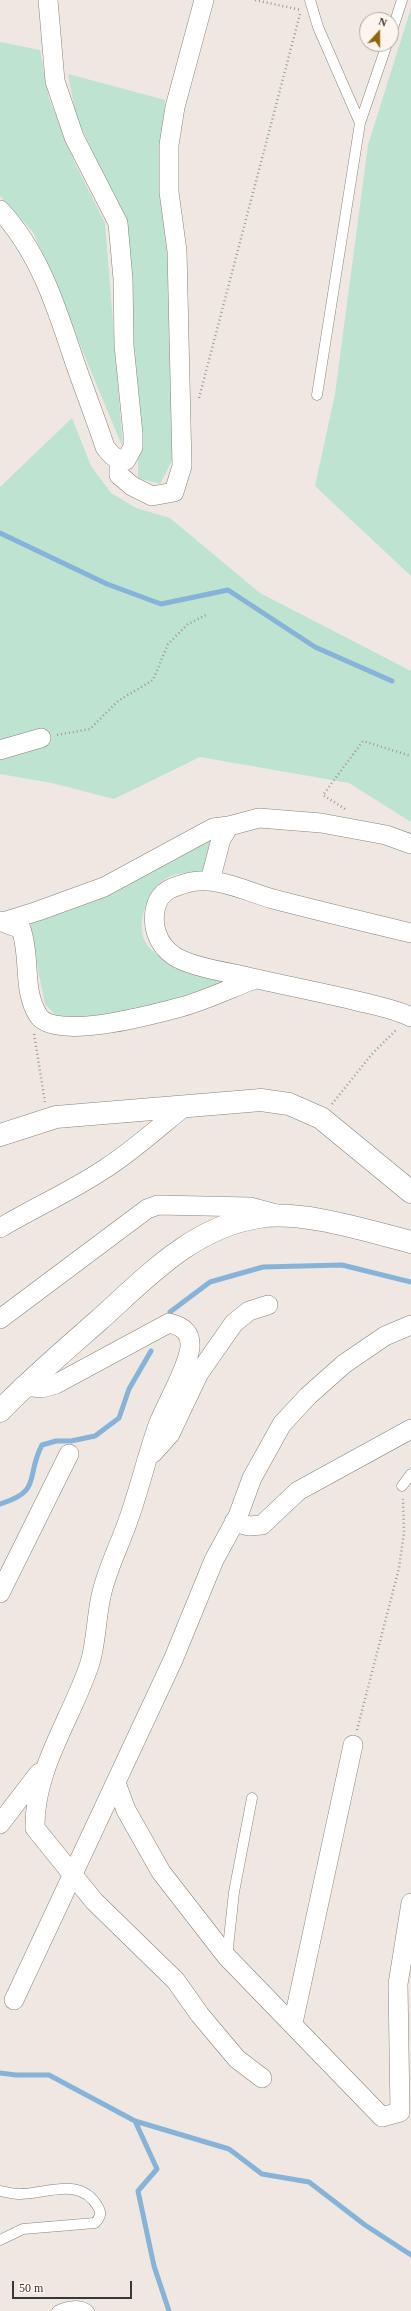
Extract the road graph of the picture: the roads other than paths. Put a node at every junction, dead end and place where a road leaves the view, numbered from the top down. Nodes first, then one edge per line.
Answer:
1 (48, 0) edge
2 (204, 0) edge
3 (310, 0) edge
4 (402, 0) edge
5 (398, 12) edge
6 (384, 52) edge
7 (360, 123) junction
8 (0, 210) edge
9 (318, 395) dead end
10 (119, 460) junction
11 (41, 738) road end
12 (0, 750) edge
13 (230, 826) junction
14 (411, 844) edge
15 (210, 881) junction
16 (1, 921) edge
17 (411, 933) edge
18 (255, 979) junction
19 (411, 1016) edge
20 (185, 1106) junction
21 (0, 1135) edge
22 (411, 1192) edge
23 (284, 1216) junction
24 (0, 1228) edge
25 (411, 1242) edge
26 (268, 1305) dead end
27 (0, 1320) edge
28 (411, 1325) edge
29 (23, 1386) junction
30 (0, 1411) edge
31 (411, 1429) edge
32 (69, 1454) dead end
33 (147, 1460) junction
34 (411, 1474) edge
35 (402, 1486) road end
36 (234, 1522) junction
37 (0, 1593) edge
38 (353, 1745) road end
39 (50, 1755) junction
40 (116, 1783) junction
41 (252, 1798) dead end
42 (0, 1824) edge
43 (74, 1875) junction
44 (411, 1903) edge
45 (227, 1957) junction
46 (14, 2000) dead end
47 (293, 2023) junction
48 (262, 2078) dead end
49 (0, 2190) edge
50 (0, 2240) edge
51 (57, 2311) edge
52 (89, 2311) edge

1 - 10 street
2 - 10 street
3 - 7 lane
4 - 5 lane
6 - 7 lane
7 - 9 lane
8 - 10 street
11 - 12 street
13 - 14 street
13 - 15 street
13 - 16 street
15 - 17 street
15 - 18 street
16 - 18 street
18 - 19 street
20 - 21 street
20 - 22 street
20 - 24 street
23 - 25 street
23 - 27 street
23 - 29 street
26 - 33 street
28 - 36 street
29 - 30 street
29 - 33 street
31 - 36 street
32 - 37 street
33 - 39 street
34 - 35 lane
36 - 40 street
38 - 47 street
39 - 42 street
39 - 43 street
40 - 43 street
40 - 45 street
41 - 45 lane
43 - 46 street
43 - 48 street
44 - 47 street
45 - 47 street
49 - 50 lane
51 - 52 lane

